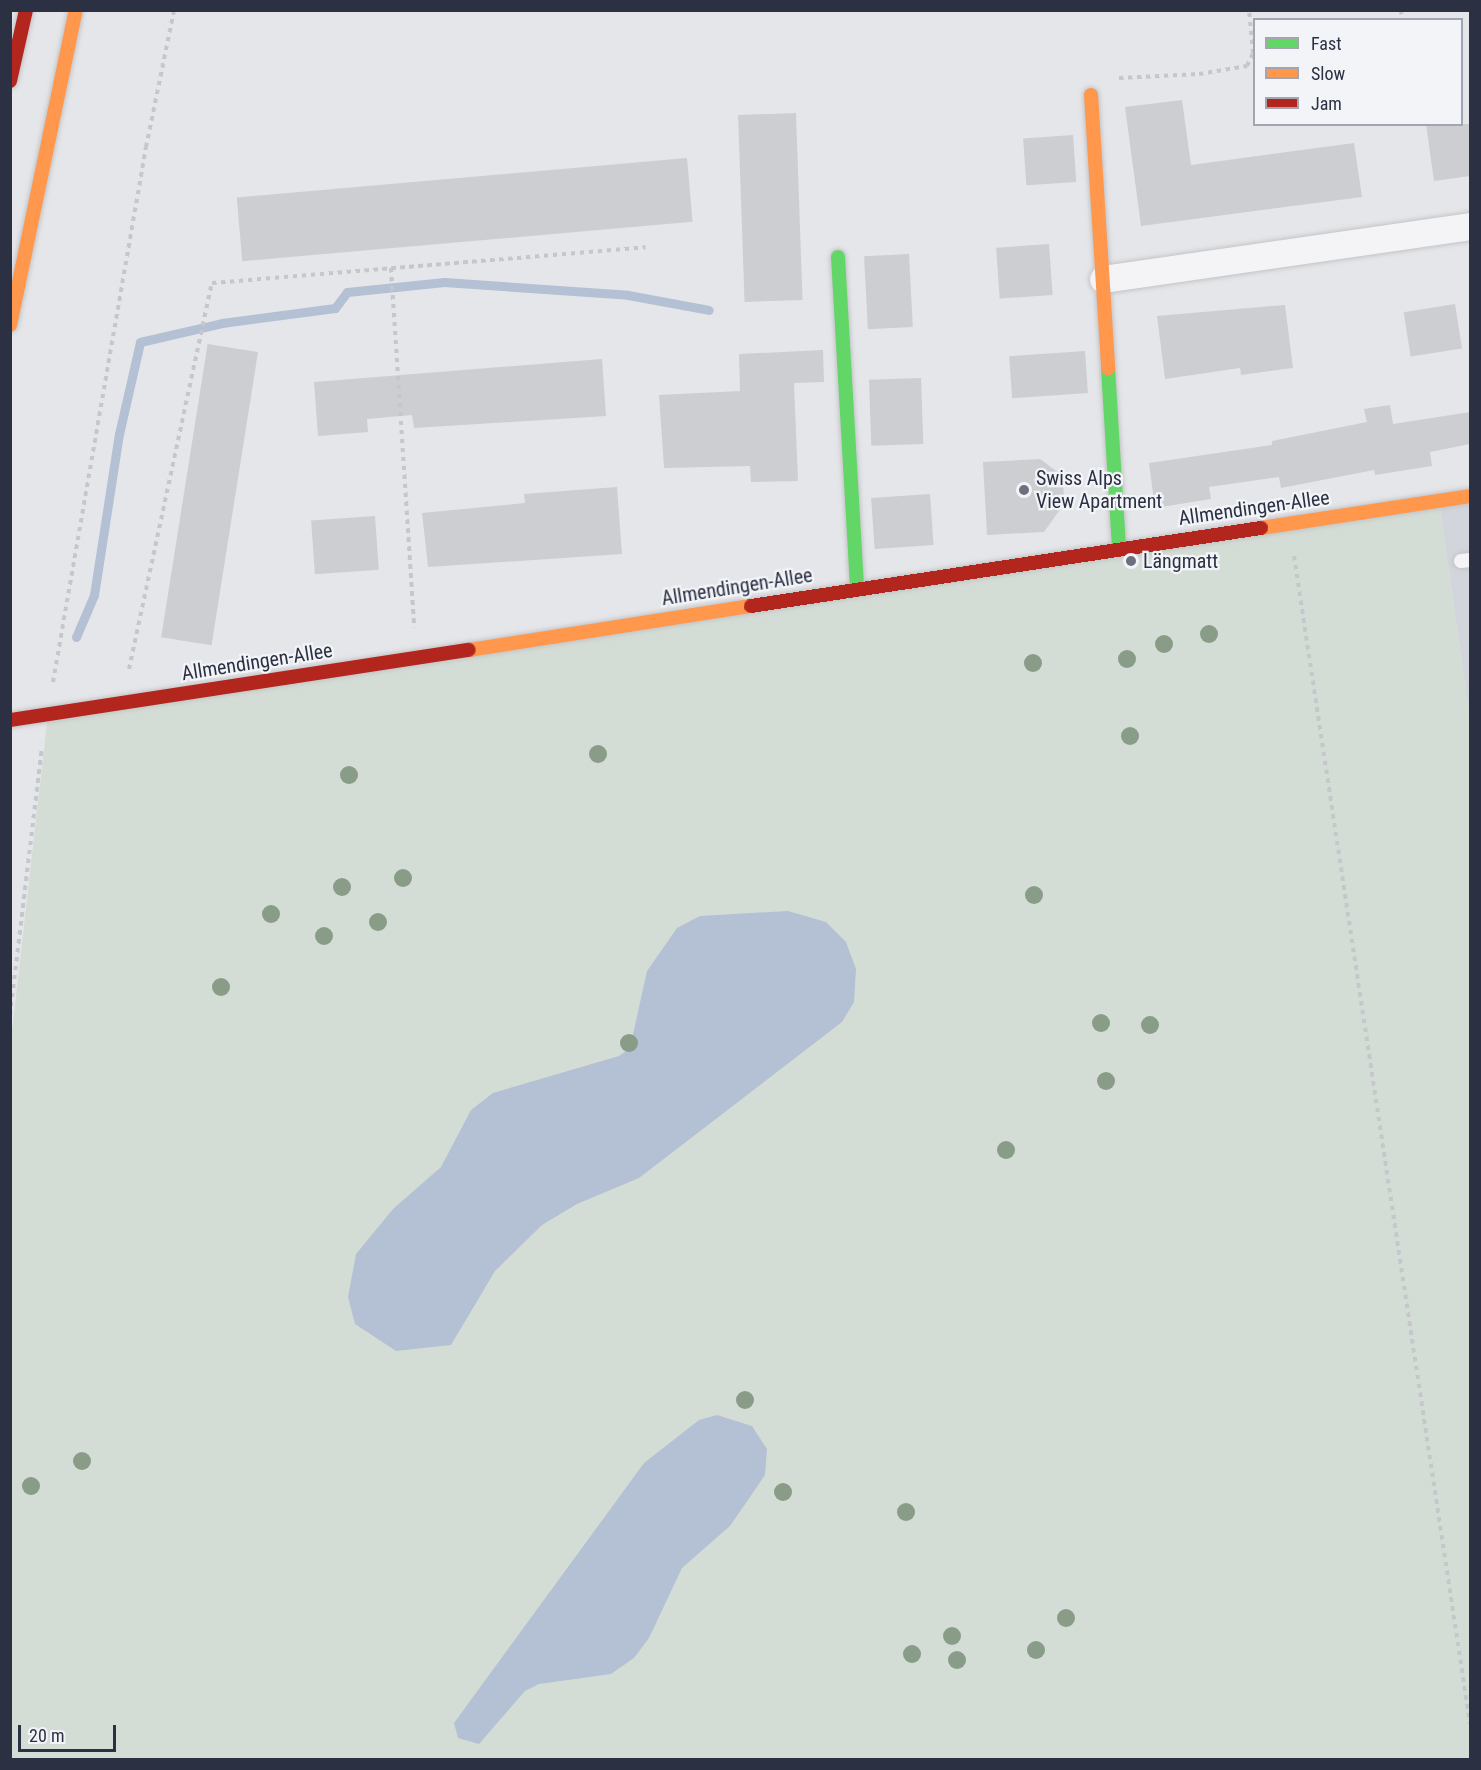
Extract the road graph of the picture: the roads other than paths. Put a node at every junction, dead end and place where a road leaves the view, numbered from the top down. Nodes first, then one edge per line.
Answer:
1 (26, 10) edge
2 (76, 10) edge
3 (10, 81) edge
4 (1091, 95) road end
5 (1470, 225) edge
6 (838, 257) dead end
7 (1103, 279) junction
8 (10, 325) edge
9 (1470, 496) edge
10 (1119, 548) junction
11 (857, 589) junction
12 (10, 720) edge

1 - 3 main road
2 - 8 main road
4 - 7 main road
5 - 7 street
6 - 11 main road
7 - 10 main road
9 - 10 main road, Allmendingen-Allee
10 - 11 main road, Allmendingen-Allee
11 - 12 main road, Allmendingen-Allee

